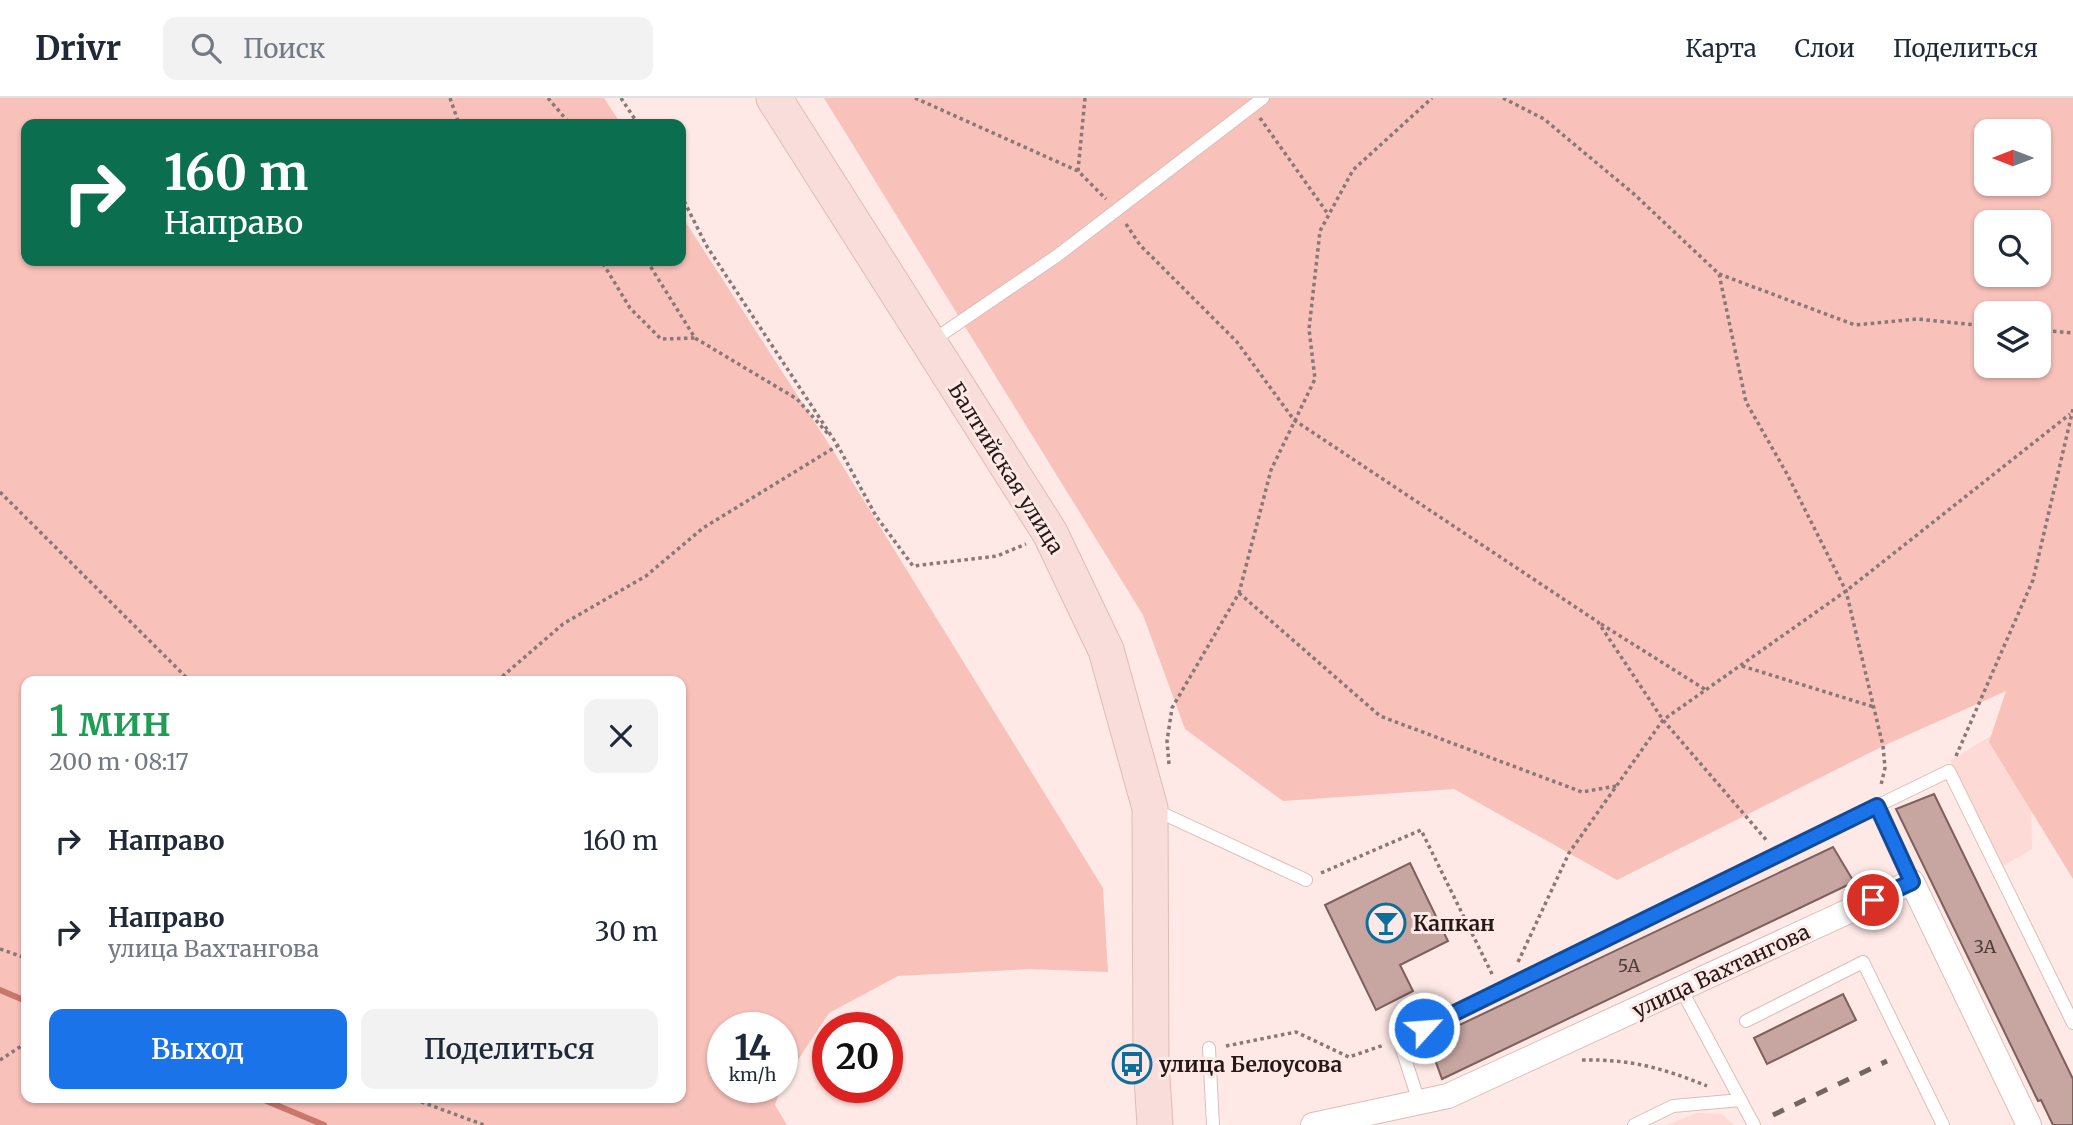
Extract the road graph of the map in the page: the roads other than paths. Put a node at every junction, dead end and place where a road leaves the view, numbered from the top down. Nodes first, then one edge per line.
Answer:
1 (774, 98) edge
2 (1263, 98) edge
3 (929, 343) junction
4 (1877, 806) junction
5 (1150, 807) junction
6 (1306, 880) road end
7 (1912, 882) junction
8 (1681, 989) junction
9 (1746, 1021) dead end
10 (2073, 1023) edge
11 (1209, 1048) road end
12 (1741, 1100) junction
13 (1419, 1102) junction
14 (1155, 1125) edge
15 (1213, 1125) edge
16 (1313, 1125) edge
17 (1634, 1125) edge
18 (1754, 1125) edge
19 (1943, 1125) edge
20 (2028, 1125) edge

1 - 3 main road, Балтийская улица
2 - 3 lane
3 - 5 main road, Балтийская улица
4 - 7 lane
4 - 10 lane
4 - 13 lane
5 - 6 lane
5 - 14 main road, Балтийская улица
7 - 8 street, улица Вахтангова
7 - 20 street
8 - 12 lane
8 - 13 street, улица Вахтангова
9 - 19 lane
11 - 15 lane
12 - 17 lane
12 - 18 lane
13 - 16 street, улица Вахтангова

